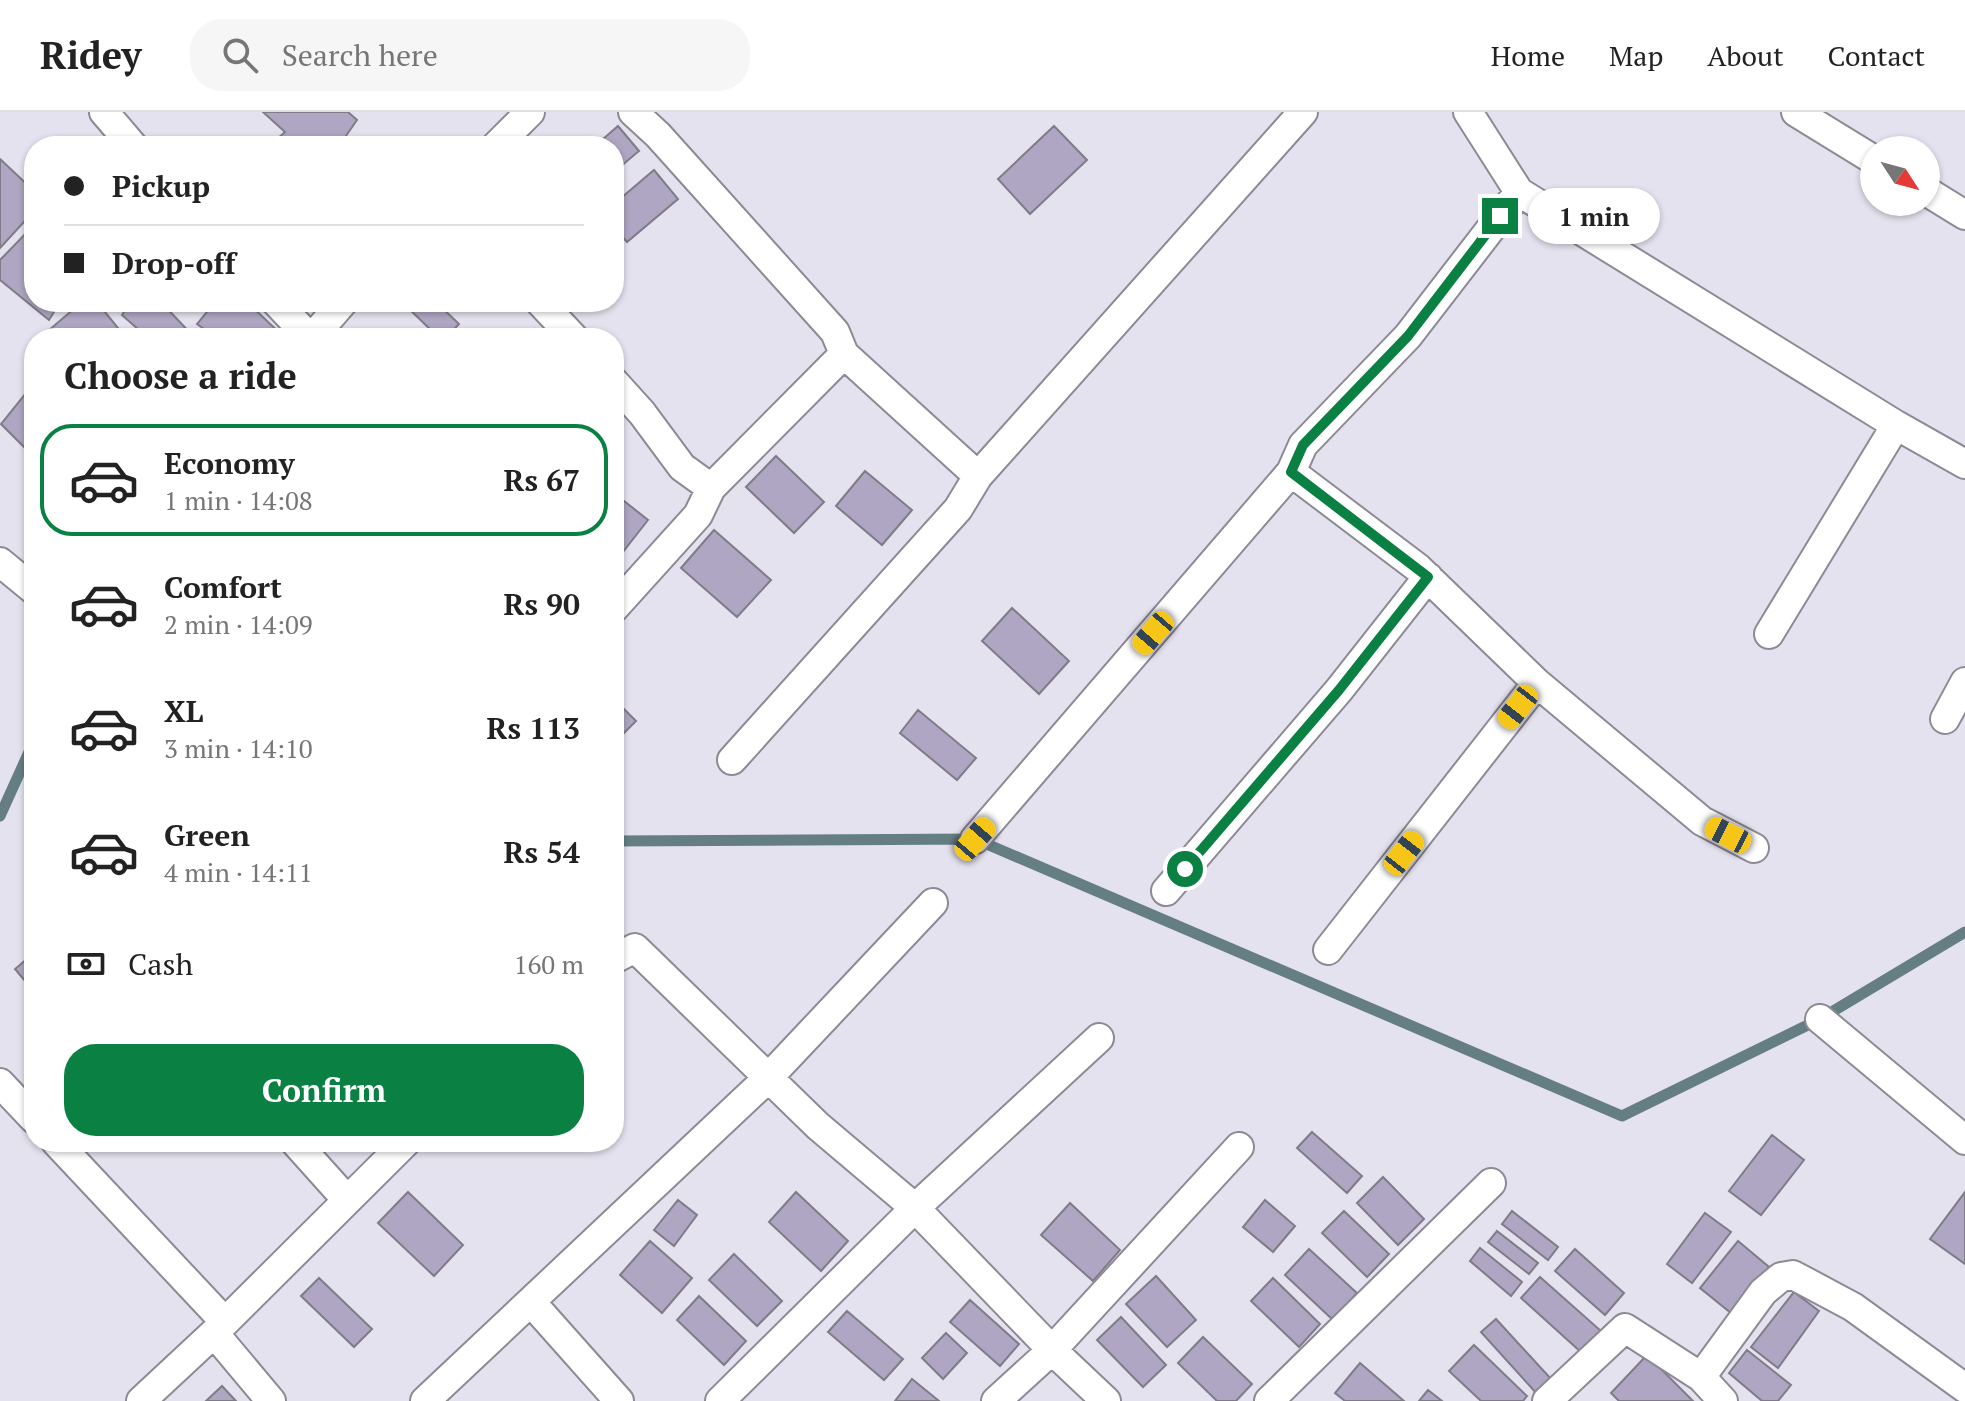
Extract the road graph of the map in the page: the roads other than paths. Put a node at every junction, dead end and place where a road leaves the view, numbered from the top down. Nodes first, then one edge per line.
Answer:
1 (104, 112) edge
2 (530, 112) edge
3 (633, 112) edge
4 (1303, 112) edge
5 (1468, 112) edge
6 (1796, 112) edge
7 (124, 136) edge
8 (506, 136) edge
9 (1860, 151) edge
10 (1519, 192) junction
11 (1940, 200) edge
12 (1965, 215) edge
13 (286, 312) edge
14 (334, 312) edge
15 (549, 312) edge
16 (301, 328) edge
17 (320, 328) edge
18 (565, 328) edge
19 (844, 354) junction
20 (624, 393) edge
21 (1896, 425) junction
22 (1965, 464) edge
23 (1291, 472) junction
24 (978, 476) junction
25 (711, 488) junction
26 (0, 562) edge
27 (1428, 577) junction
28 (24, 582) edge
29 (624, 597) edge
30 (1769, 634) dead end
31 (1965, 682) edge
32 (1537, 683) junction
33 (1945, 719) dead end
34 (732, 760) dead end
35 (975, 839) dead end
36 (1754, 848) dead end
37 (1166, 891) dead end
38 (933, 903) dead end
39 (1328, 950) dead end
40 (624, 954) edge
41 (1820, 1019) dead end
42 (1099, 1038) dead end
43 (768, 1078) junction
44 (0, 1083) edge
45 (24, 1108) edge
46 (1965, 1140) edge
47 (1239, 1147) dead end
48 (65, 1152) edge
49 (304, 1152) edge
50 (396, 1152) edge
51 (1491, 1183) dead end
52 (347, 1200) junction
53 (915, 1208) junction
54 (531, 1302) junction
55 (219, 1328) junction
56 (1052, 1350) junction
57 (1701, 1377) junction
58 (1965, 1388) edge
59 (141, 1401) edge
60 (271, 1401) edge
61 (425, 1401) edge
62 (619, 1401) edge
63 (720, 1401) edge
64 (996, 1401) edge
65 (1106, 1401) edge
66 (1269, 1401) edge
67 (1547, 1401) edge
68 (1723, 1401) edge

1 - 7 street
2 - 8 street
3 - 19 street
4 - 24 street
5 - 10 street
6 - 9 street
10 - 21 street
10 - 23 street
11 - 12 street
13 - 16 street
14 - 17 street
15 - 18 street
19 - 24 street
19 - 25 street
20 - 25 street
21 - 22 street
21 - 30 street
23 - 27 street
23 - 35 street
24 - 34 street
25 - 29 street
26 - 28 street
27 - 32 street
27 - 37 street
31 - 33 street
32 - 36 street
32 - 39 street
38 - 43 street
40 - 43 street
41 - 46 street
42 - 53 street
43 - 53 street
43 - 54 street
44 - 45 street
47 - 56 street
48 - 55 street
49 - 52 street
50 - 52 street
51 - 66 street
52 - 55 street
53 - 56 street
53 - 63 street
54 - 61 street
54 - 62 street
55 - 59 street
55 - 60 street
56 - 64 street
56 - 65 street
57 - 58 street
57 - 67 street
57 - 68 street

